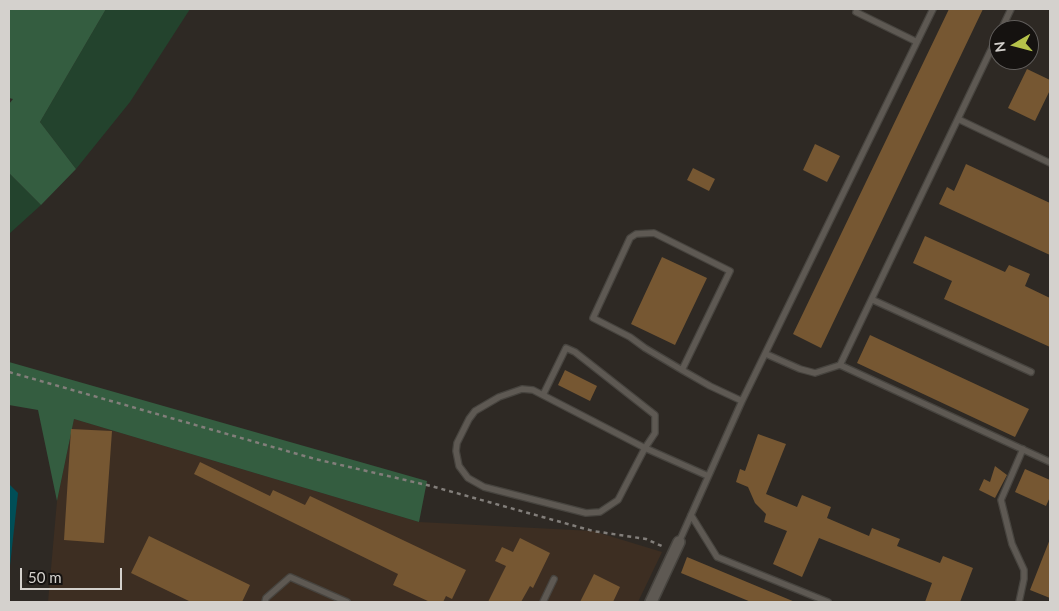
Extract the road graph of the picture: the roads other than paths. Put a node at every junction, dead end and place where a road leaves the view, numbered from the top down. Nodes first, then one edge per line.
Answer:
1 (933, 9) edge
2 (856, 12) dead end
3 (917, 42) junction
4 (989, 55) edge
5 (958, 119) junction
6 (1050, 164) edge
7 (873, 300) junction
8 (766, 354) junction
9 (840, 365) junction
10 (682, 370) junction
11 (1031, 372) dead end
12 (543, 395) junction
13 (742, 401) junction
14 (645, 448) junction
15 (1023, 449) junction
16 (1050, 462) edge
17 (708, 476) junction
18 (691, 514) junction
19 (677, 546) joint
20 (554, 579) dead end
21 (264, 602) edge
22 (347, 602) edge
23 (542, 602) edge
24 (651, 602) edge
25 (828, 602) edge
26 (1019, 602) edge

1 - 3 lane
2 - 3 lane
3 - 8 lane
4 - 5 lane
5 - 6 lane
5 - 7 lane
7 - 9 lane
7 - 11 lane
8 - 9 lane
8 - 13 lane
9 - 15 lane
10 - 10 lane
10 - 13 lane
12 - 14 lane
12 - 14 lane
12 - 14 lane
13 - 17 lane
14 - 17 lane
15 - 16 lane
15 - 26 lane
17 - 18 lane
18 - 19 lane
18 - 25 lane
19 - 24 street
20 - 23 lane
21 - 22 lane

